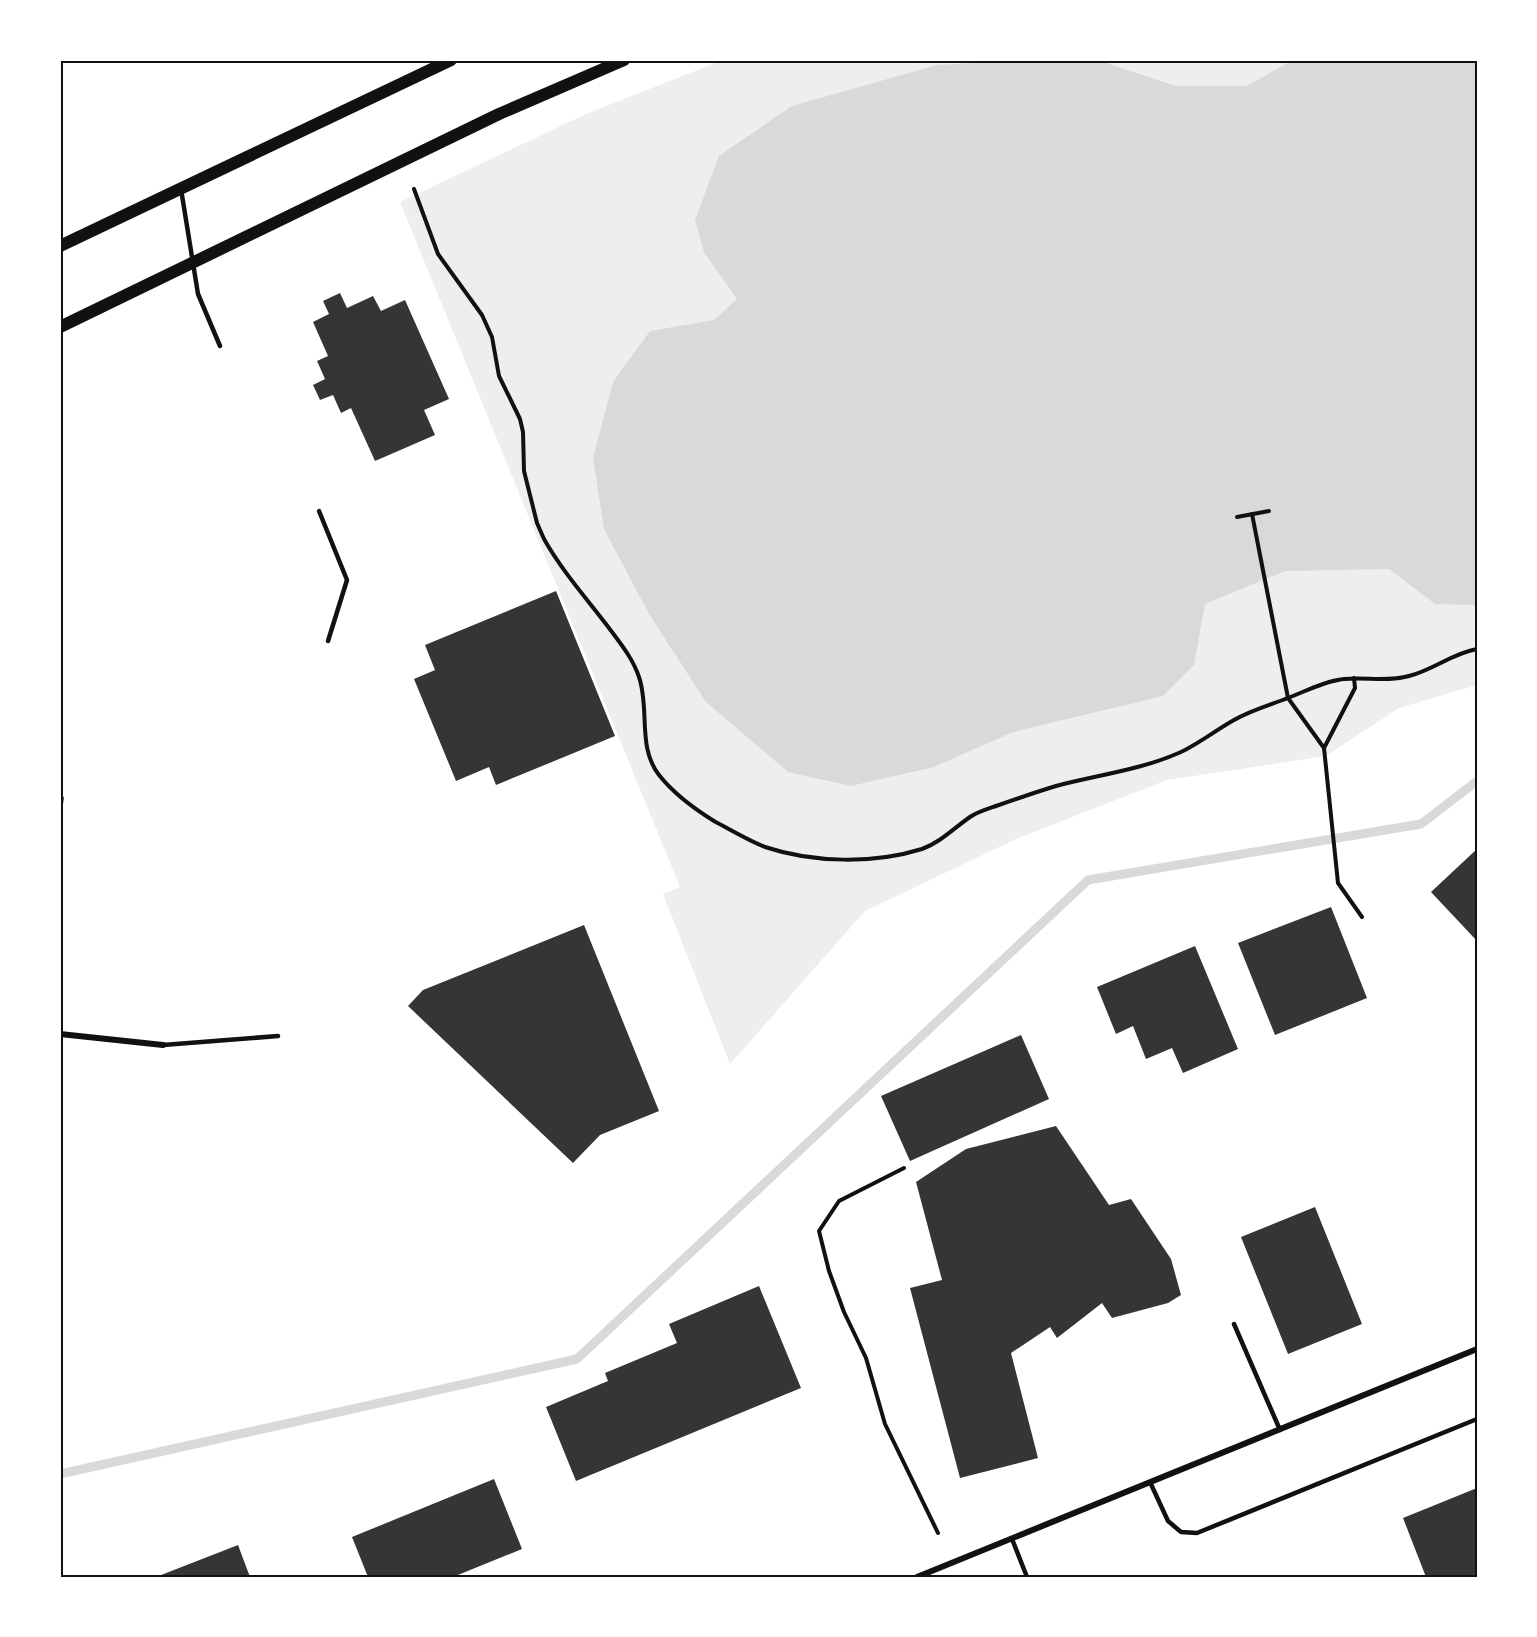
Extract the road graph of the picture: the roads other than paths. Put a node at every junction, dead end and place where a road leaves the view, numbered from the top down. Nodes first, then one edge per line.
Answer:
1 (451, 60) edge
2 (624, 60) edge
3 (181, 189) junction
4 (60, 246) edge
5 (192, 262) junction
6 (60, 327) edge
7 (220, 346) dead end
8 (319, 511) dead end
9 (328, 641) dead end
10 (60, 1034) edge
11 (278, 1036) dead end
12 (163, 1045) joint
13 (1234, 1324) dead end
14 (1477, 1349) edge
15 (1477, 1419) edge
16 (1280, 1430) junction
17 (1150, 1482) junction
18 (1011, 1539) junction
19 (918, 1577) edge
20 (1027, 1577) edge

1 - 3 main road
2 - 5 main road
3 - 4 main road
3 - 5 lane
5 - 6 main road
5 - 7 lane
8 - 9 lane
10 - 12 street
11 - 12 lane
13 - 16 lane
14 - 16 street
15 - 17 lane
16 - 17 street
17 - 18 street
18 - 19 street
18 - 20 lane

